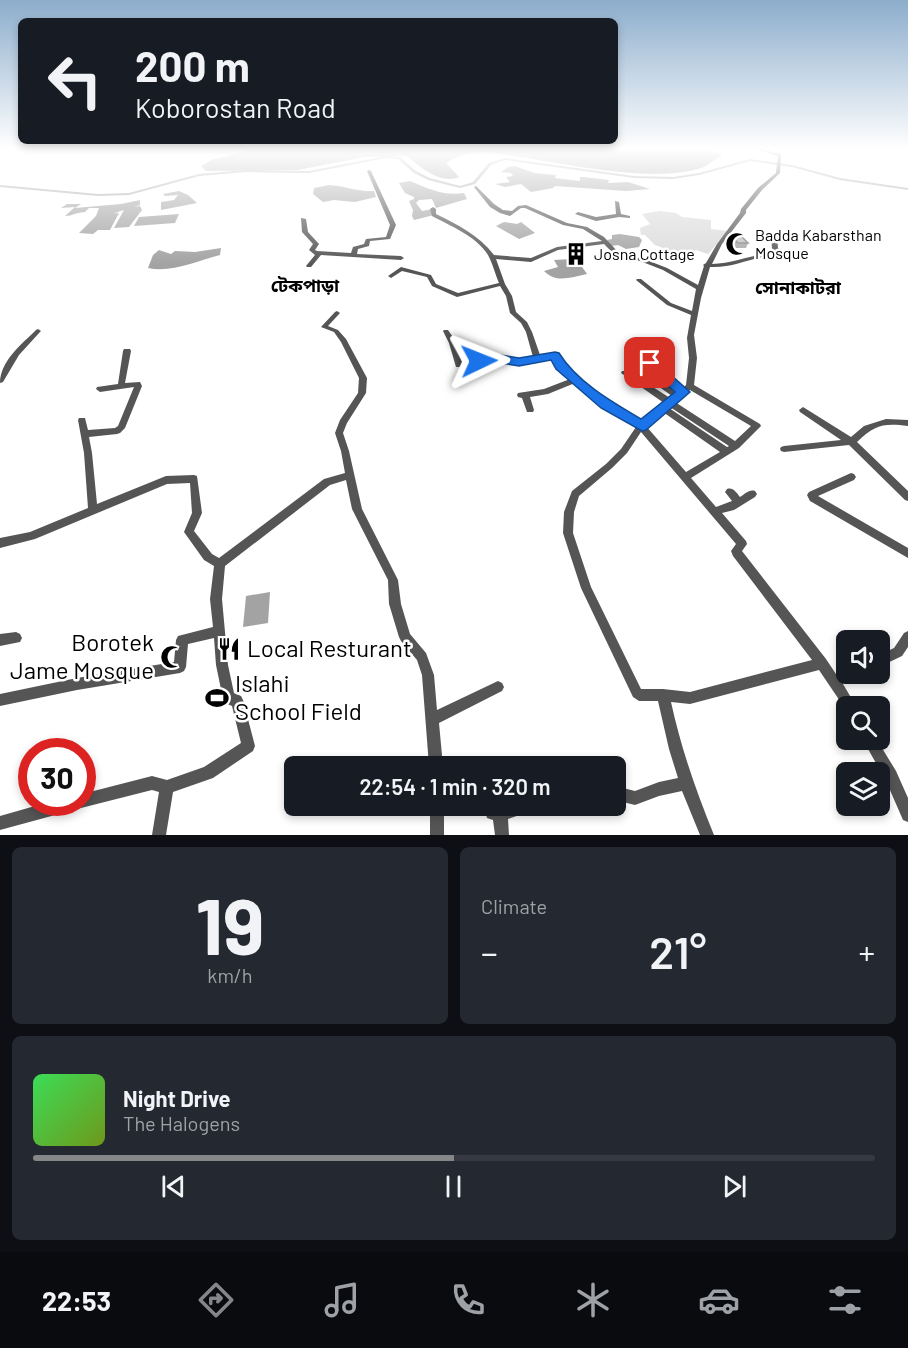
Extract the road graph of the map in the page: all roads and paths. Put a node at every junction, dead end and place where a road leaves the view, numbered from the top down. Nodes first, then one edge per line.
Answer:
1 (376, 187) edge
2 (763, 187) edge
3 (476, 188) dead end
4 (617, 202) dead end
5 (433, 208) dead end
6 (619, 214) junction
7 (628, 217) dead end
8 (303, 219) dead end
9 (561, 222) junction
10 (774, 236) dead end
11 (605, 242) junction
12 (562, 248) junction
13 (404, 250) dead end
14 (319, 254) junction
15 (354, 254) junction
16 (566, 255) dead end
17 (492, 257) junction
18 (401, 258) junction
19 (706, 265) junction
20 (309, 266) dead end
21 (401, 269) junction
22 (391, 276) dead end
23 (639, 280) dead end
24 (502, 284) junction
25 (698, 288) junction
26 (337, 313) dead end
27 (694, 314) junction
28 (38, 331) dead end
29 (446, 331) dead end
30 (127, 351) dead end
31 (537, 358) junction
32 (650, 363) dead end
33 (638, 369) dead end
34 (626, 373) dead end
35 (577, 379) junction
36 (0, 380) edge
37 (121, 386) junction
38 (100, 389) dead end
39 (523, 394) joint
40 (676, 397) junction
41 (530, 410) dead end
42 (803, 410) dead end
43 (82, 420) dead end
44 (908, 423) edge
45 (642, 426) junction
46 (84, 434) junction
47 (851, 442) junction
48 (736, 446) junction
49 (784, 449) dead end
50 (727, 452) junction
51 (349, 475) junction
52 (686, 477) junction
53 (851, 477) dead end
54 (730, 492) dead end
55 (752, 494) dead end
56 (908, 496) edge
57 (740, 502) junction
58 (93, 511) junction
59 (715, 511) junction
60 (0, 543) edge
61 (908, 553) edge
62 (220, 564) junction
63 (218, 631) junction
64 (908, 637) edge
65 (16, 638) dead end
66 (0, 639) edge
67 (890, 655) edge
68 (822, 663) junction
69 (835, 681) joint
70 (498, 687) dead end
71 (663, 695) junction
72 (844, 696) edge
73 (0, 700) edge
74 (433, 719) junction
75 (876, 750) edge
76 (435, 756) edge
77 (685, 784) junction
78 (166, 787) junction
79 (626, 796) edge
80 (96, 797) edge
81 (908, 815) edge
82 (26, 816) edge
83 (437, 816) edge
84 (497, 816) edge
85 (0, 823) edge
86 (159, 835) edge
87 (437, 835) edge
88 (502, 835) edge
89 (707, 835) edge

1 - 15 street
2 - 19 street
3 - 9 street
4 - 6 street
5 - 17 street
6 - 7 street
6 - 9 street
8 - 14 street
9 - 11 street
10 - 19 street
11 - 12 street
11 - 25 street
12 - 16 street
12 - 17 street
13 - 18 street
14 - 15 street
14 - 20 street
15 - 18 street
17 - 24 street
18 - 21 street
19 - 25 street
21 - 22 street
21 - 24 street
23 - 27 street
24 - 31 street
25 - 27 street
26 - 51 street
27 - 40 street
28 - 36 street
29 - 31 street
30 - 37 street
31 - 35 street
32 - 40 street
33 - 40 street
34 - 40 street
35 - 39 street
35 - 45 street
37 - 38 street
37 - 46 street
39 - 41 street
40 - 45 street
40 - 48 street
40 - 48 street
40 - 50 street
42 - 47 street
43 - 46 street
44 - 47 street
45 - 52 street
45 - 71 street
46 - 58 street
47 - 49 street
47 - 56 street
48 - 50 street
50 - 52 street
51 - 62 street
51 - 74 street
52 - 59 street
53 - 61 street
54 - 57 street
55 - 57 street
57 - 59 street
58 - 60 street
58 - 62 street
59 - 68 street
62 - 63 street
63 - 73 street
63 - 78 street
64 - 67 street
65 - 66 street
68 - 69 street
68 - 71 street
69 - 72 street
70 - 74 street
71 - 77 street
74 - 76 street
75 - 81 street
77 - 79 street
77 - 89 street
78 - 80 street
78 - 86 street
82 - 85 street
83 - 87 street
84 - 88 street

